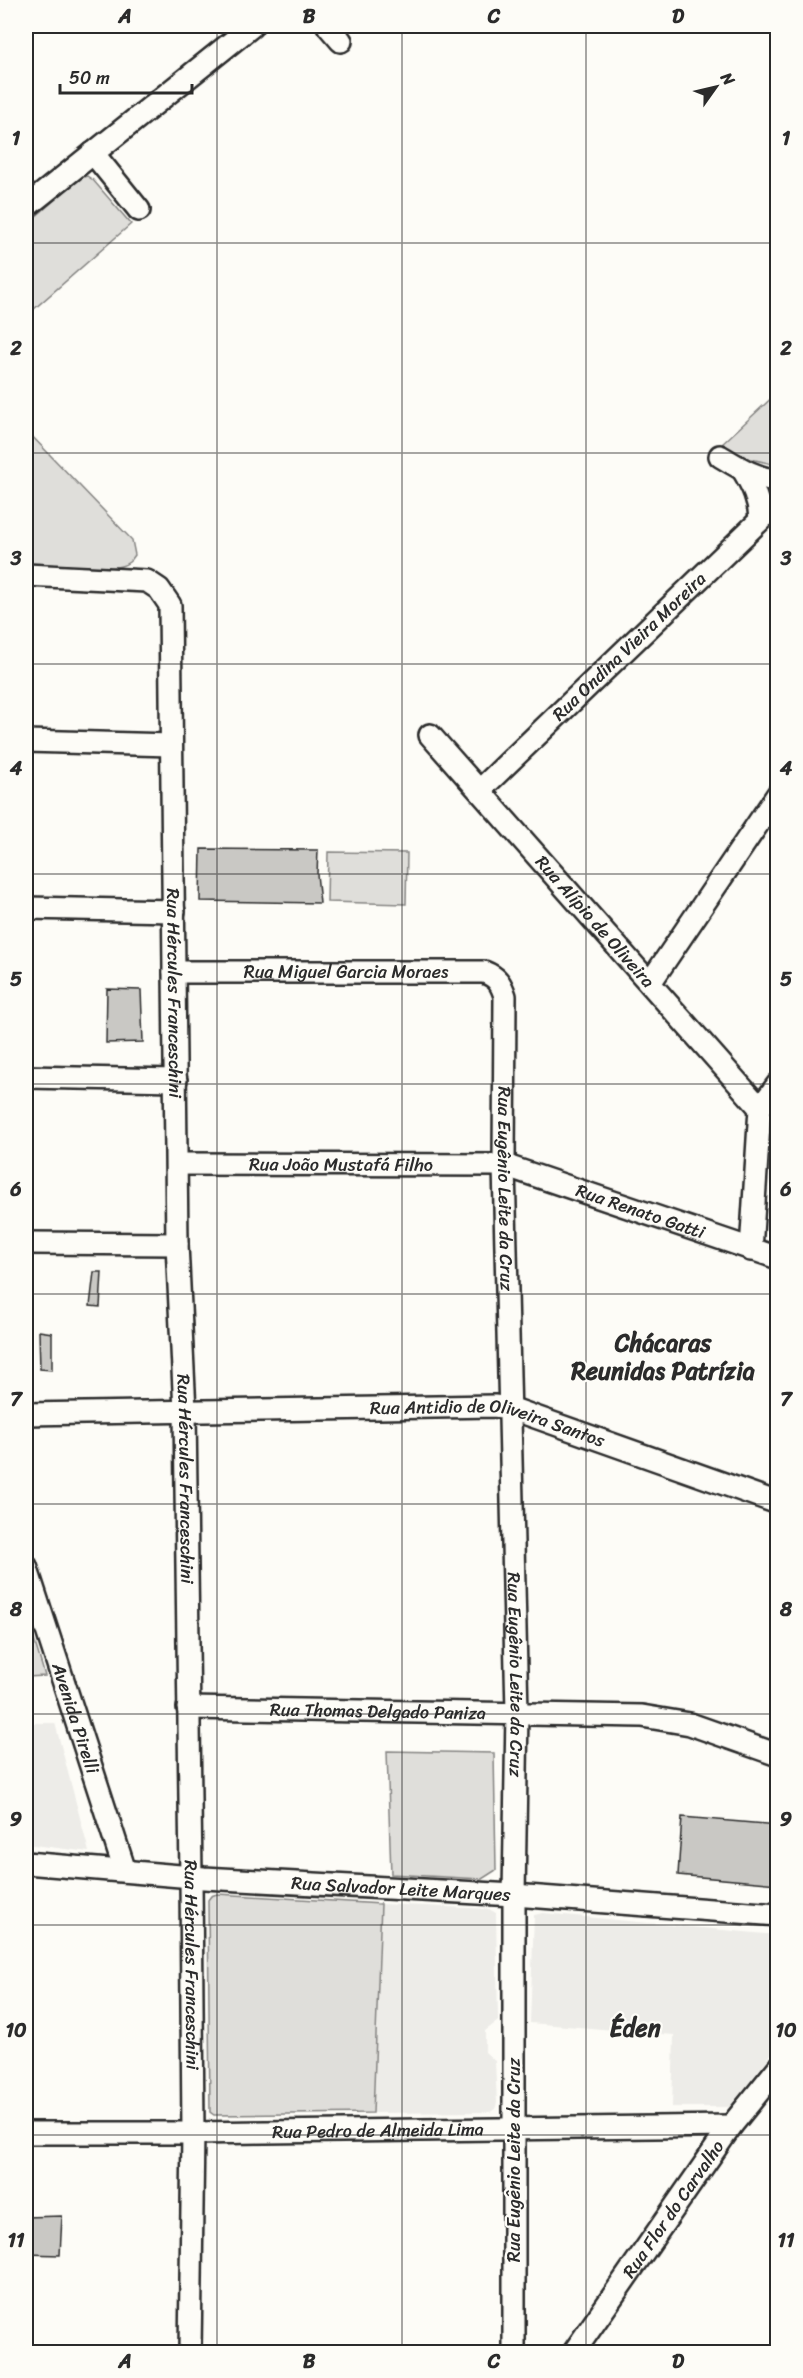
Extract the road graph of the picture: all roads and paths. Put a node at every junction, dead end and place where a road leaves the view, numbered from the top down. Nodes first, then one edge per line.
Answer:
1 (252, 26) edge
2 (93, 153) junction
3 (26, 207) edge
4 (139, 210) dead end
5 (720, 456) dead end
6 (742, 470) junction
7 (777, 480) edge
8 (777, 503) edge
9 (760, 519) junction
10 (26, 575) edge
11 (430, 735) dead end
12 (26, 741) edge
13 (171, 745) junction
14 (480, 790) junction
15 (777, 794) edge
16 (26, 908) edge
17 (174, 911) junction
18 (174, 972) junction
19 (650, 982) junction
20 (505, 996) joint
21 (26, 1077) edge
22 (176, 1080) junction
23 (777, 1084) edge
24 (760, 1108) junction
25 (177, 1164) junction
26 (504, 1164) junction
27 (26, 1243) edge
28 (177, 1244) junction
29 (751, 1250) junction
30 (777, 1258) edge
31 (510, 1408) junction
32 (185, 1411) junction
33 (26, 1413) edge
34 (777, 1503) edge
35 (26, 1566) edge
36 (188, 1708) junction
37 (517, 1713) junction
38 (777, 1755) edge
39 (26, 1863) edge
40 (125, 1871) junction
41 (191, 1876) junction
42 (514, 1895) junction
43 (777, 1915) edge
44 (777, 2068) edge
45 (731, 2126) junction
46 (514, 2128) junction
47 (26, 2133) edge
48 (193, 2133) junction
49 (190, 2352) edge
50 (514, 2352) edge
51 (574, 2352) edge

1 - 2 street
2 - 3 street
2 - 4 street
5 - 6 street
6 - 7 street
6 - 9 street
8 - 9 street, Rua Ondina Vieira Moreira
9 - 14 street, Rua Ondina Vieira Moreira
10 - 13 street, Rua Hércules Franceschini
11 - 14 street, Rua Alípio de Oliveira
12 - 13 street
13 - 17 street, Rua Hércules Franceschini
14 - 19 street, Rua Alípio de Oliveira
15 - 19 street
16 - 17 street
17 - 18 street, Rua Hércules Franceschini
18 - 20 street, Rua Miguel Garcia Moraes
18 - 22 street, Rua Hércules Franceschini
19 - 24 street, Rua Alípio de Oliveira
20 - 26 street, Rua Eugênio Leite da Cruz
21 - 22 street
22 - 25 street, Rua Hércules Franceschini
23 - 24 street
24 - 29 street
25 - 26 street, Rua João Mustafá Filho
25 - 28 street, Rua Hércules Franceschini
26 - 29 street, Rua Renato Gatti
26 - 31 street, Rua Eugênio Leite da Cruz
27 - 28 street
28 - 32 street, Rua Hércules Franceschini
29 - 30 street, Rua Renato Gatti
31 - 32 street, Rua Antidio de Oliveira Santos
31 - 34 street, Rua Antidio de Oliveira Santos
31 - 37 street, Rua Eugênio Leite da Cruz
32 - 33 street, Rua Antidio de Oliveira Santos
32 - 36 street, Rua Hércules Franceschini
35 - 40 street, Avenida Pirelli
36 - 37 street, Rua Thomas Delgado Paniza
36 - 41 street, Rua Hércules Franceschini
37 - 38 street, Rua Thomas Delgado Paniza
37 - 42 street, Rua Eugênio Leite da Cruz
39 - 40 street, Rua Salvador Leite Marques
40 - 41 street, Rua Salvador Leite Marques
41 - 42 street, Rua Salvador Leite Marques
41 - 48 street, Rua Hércules Franceschini
42 - 43 street, Rua Salvador Leite Marques
42 - 46 street, Rua Eugênio Leite da Cruz
44 - 45 street, Rua Flor do Carvalho
45 - 46 street, Rua Pedro de Almeida Lima
45 - 51 street, Rua Flor do Carvalho
46 - 48 street, Rua Pedro de Almeida Lima
46 - 50 street, Rua Eugênio Leite da Cruz
47 - 48 street, Rua Pedro de Almeida Lima
48 - 49 street, Rua Hércules Franceschini

